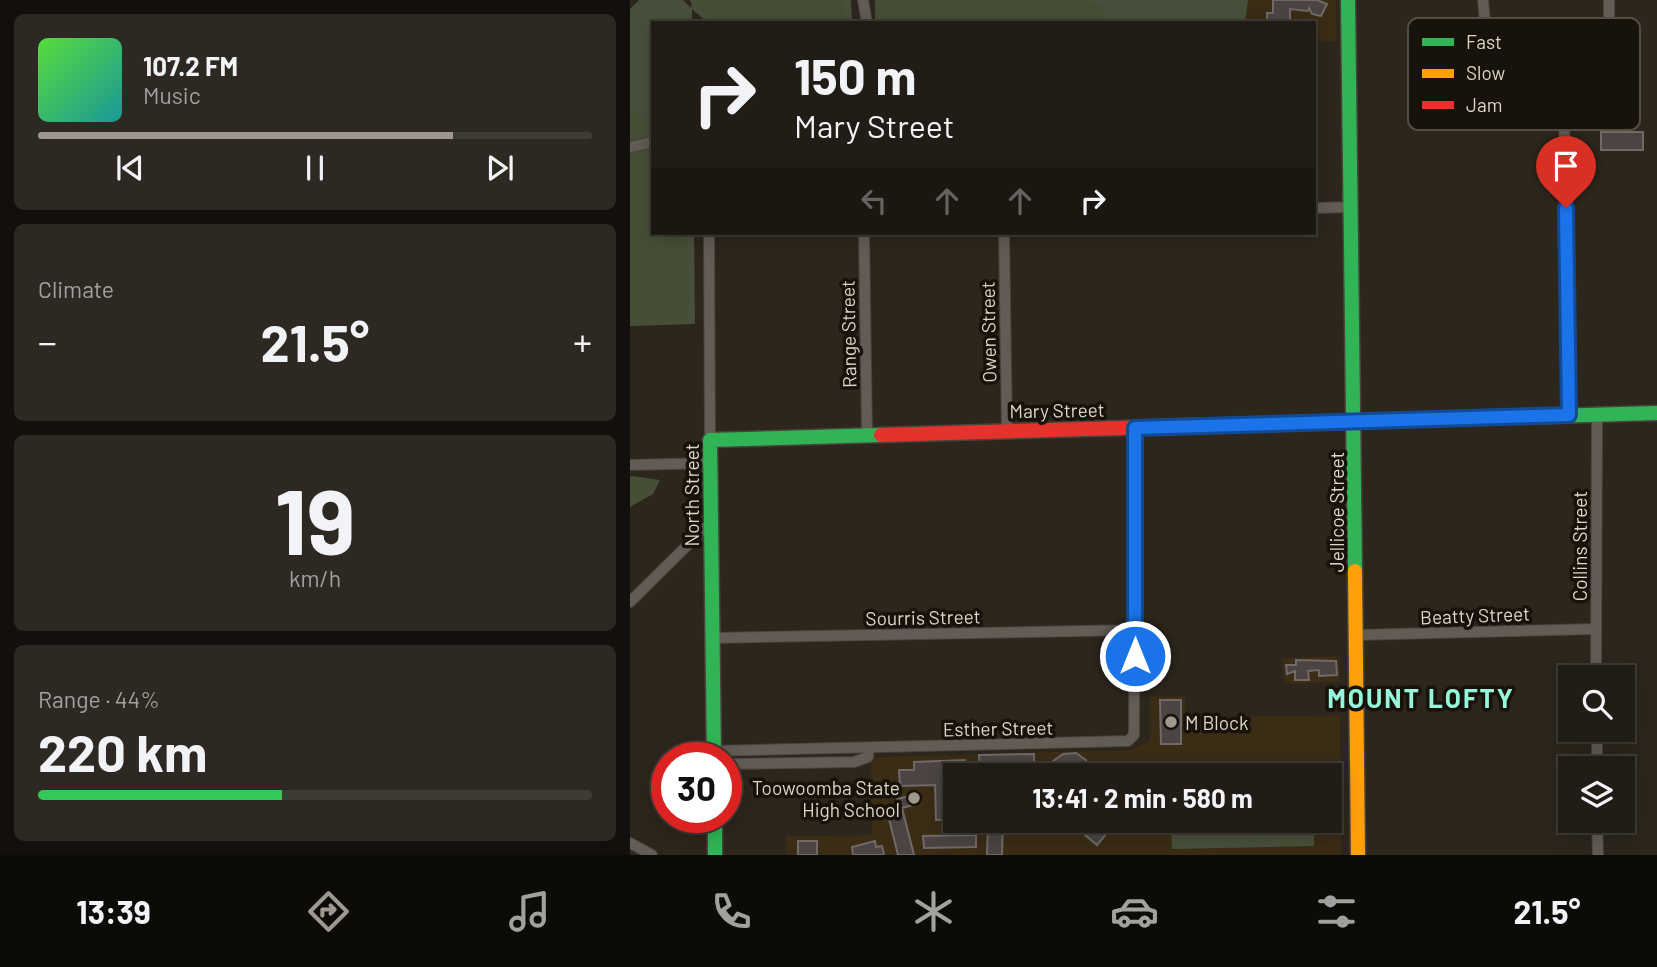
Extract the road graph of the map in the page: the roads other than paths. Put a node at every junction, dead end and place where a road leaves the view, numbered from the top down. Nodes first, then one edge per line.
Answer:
1 (863, 0) edge
2 (1349, 0) edge
3 (1483, 0) edge
4 (1609, 0) edge
5 (1483, 18) edge
6 (1609, 18) edge
7 (867, 21) edge
8 (1564, 130) edge
9 (651, 143) edge
10 (630, 148) edge
11 (1350, 207) junction
12 (1316, 208) edge
13 (709, 235) edge
14 (864, 235) edge
15 (1004, 235) edge
16 (1657, 413) edge
17 (1569, 415) junction
18 (1597, 415) junction
19 (1354, 422) junction
20 (1135, 428) junction
21 (1007, 430) junction
22 (867, 435) junction
23 (710, 440) junction
24 (710, 463) junction
25 (630, 466) edge
26 (711, 522) junction
27 (630, 603) edge
28 (1596, 629) junction
29 (1135, 630) junction
30 (1355, 635) junction
31 (712, 638) junction
32 (1597, 665) edge
33 (714, 742) edge
34 (869, 749) junction
35 (742, 753) edge
36 (742, 765) edge
37 (715, 833) edge
38 (1597, 833) edge
39 (630, 843) edge
40 (652, 855) edge
41 (715, 855) edge
42 (1357, 855) edge
43 (1598, 855) edge

1 - 7 street
2 - 11 street, Jellicoe Street
3 - 5 street
4 - 6 street
8 - 17 street
9 - 10 street
11 - 12 street
11 - 19 street, Jellicoe Street
13 - 23 street, North Street
14 - 22 street, Range Street
15 - 21 street, Owen Street
16 - 18 street, Mary Street
17 - 18 street, Mary Street
17 - 19 street, Mary Street
18 - 28 street, Collins Street
19 - 20 street, Mary Street
19 - 30 street, Jellicoe Street
20 - 21 street, Mary Street
20 - 29 street
21 - 22 street, Mary Street
22 - 23 street, Mary Street
23 - 24 street, North Street
24 - 25 street
24 - 26 street, North Street
26 - 27 street
26 - 31 street, North Street
28 - 30 street, Beatty Street
28 - 32 street, Collins Street
29 - 31 street, Sourris Street
29 - 34 street, Esther Street
30 - 42 street, Jellicoe Street
31 - 33 street, North Street
34 - 35 street, Esther Street
34 - 36 street, Esther Street
37 - 41 street
38 - 43 street
39 - 40 street

